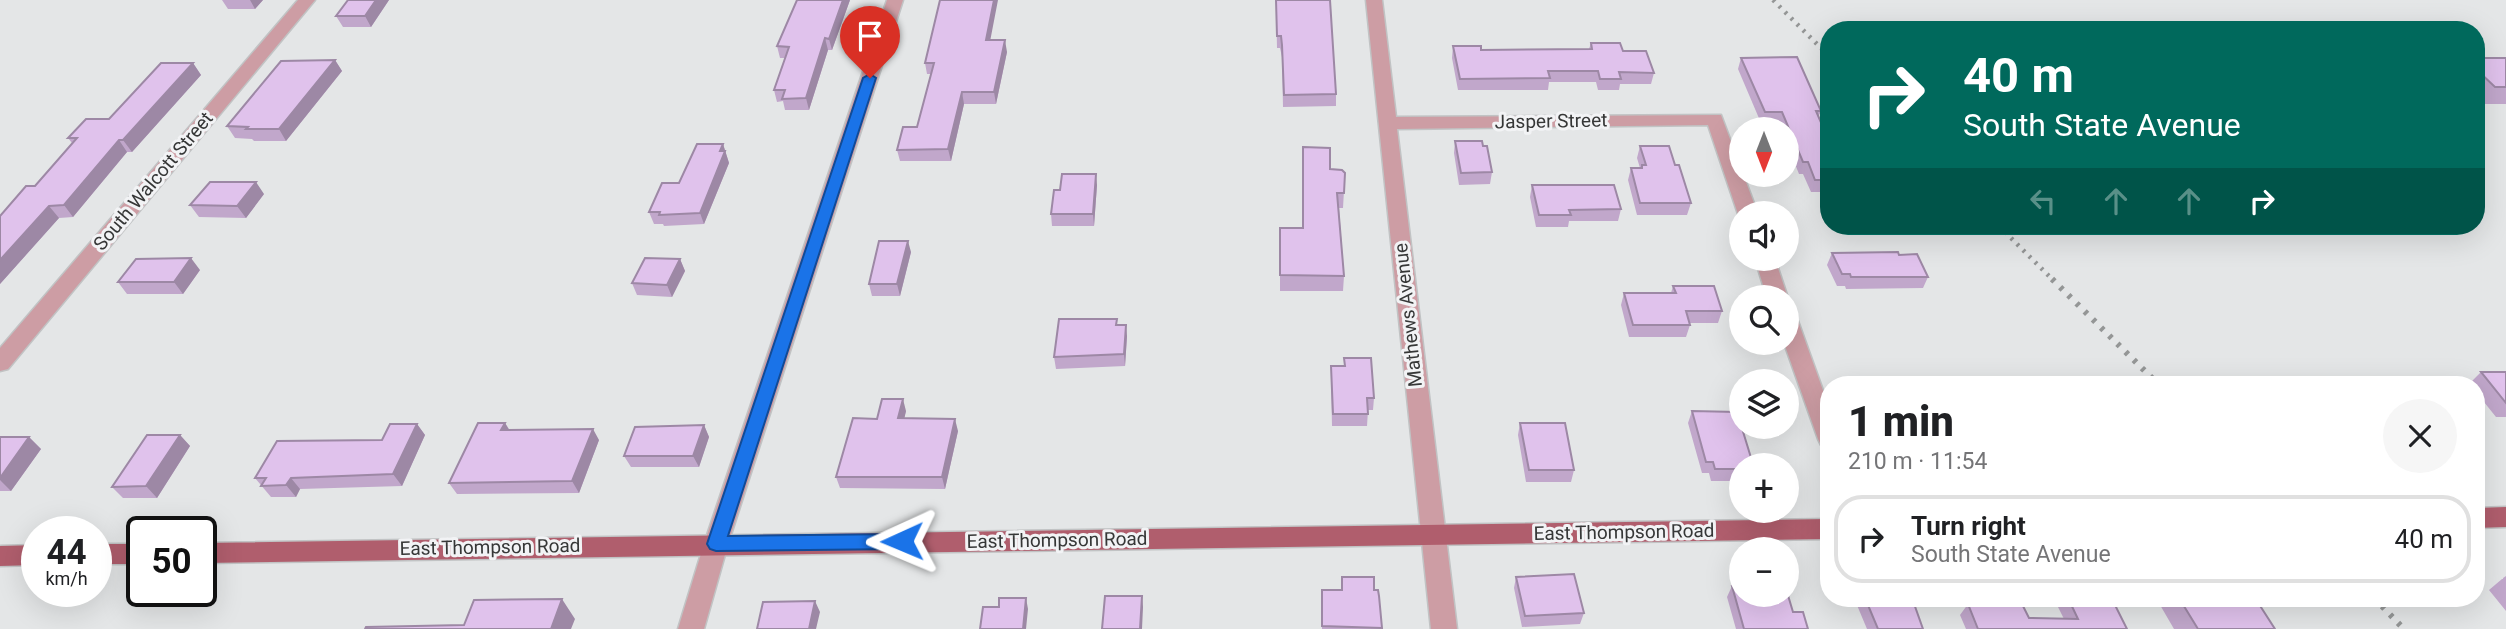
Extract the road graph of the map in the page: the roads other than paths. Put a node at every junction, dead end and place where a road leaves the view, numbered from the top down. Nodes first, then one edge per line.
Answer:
1 (307, 0) edge
2 (895, 0) edge
3 (1374, 0) edge
4 (1387, 123) junction
5 (1743, 201) edge
6 (1799, 355) edge
7 (0, 363) edge
8 (1820, 414) edge
9 (2506, 517) edge
10 (2485, 518) edge
11 (1820, 529) edge
12 (1432, 535) junction
13 (716, 544) junction
14 (217, 552) edge
15 (21, 555) edge
16 (0, 556) edge
17 (691, 629) edge
18 (1444, 629) edge

1 - 7 street, South Walcott Street
2 - 13 street
3 - 4 street, Mathews Avenue
4 - 5 street, Jasper Street
4 - 12 street, Mathews Avenue
6 - 8 street
9 - 10 main road
11 - 12 main road, East Thompson Road
12 - 13 main road, East Thompson Road
12 - 18 street, Mathews Avenue
13 - 14 main road, East Thompson Road
13 - 17 street
15 - 16 main road

